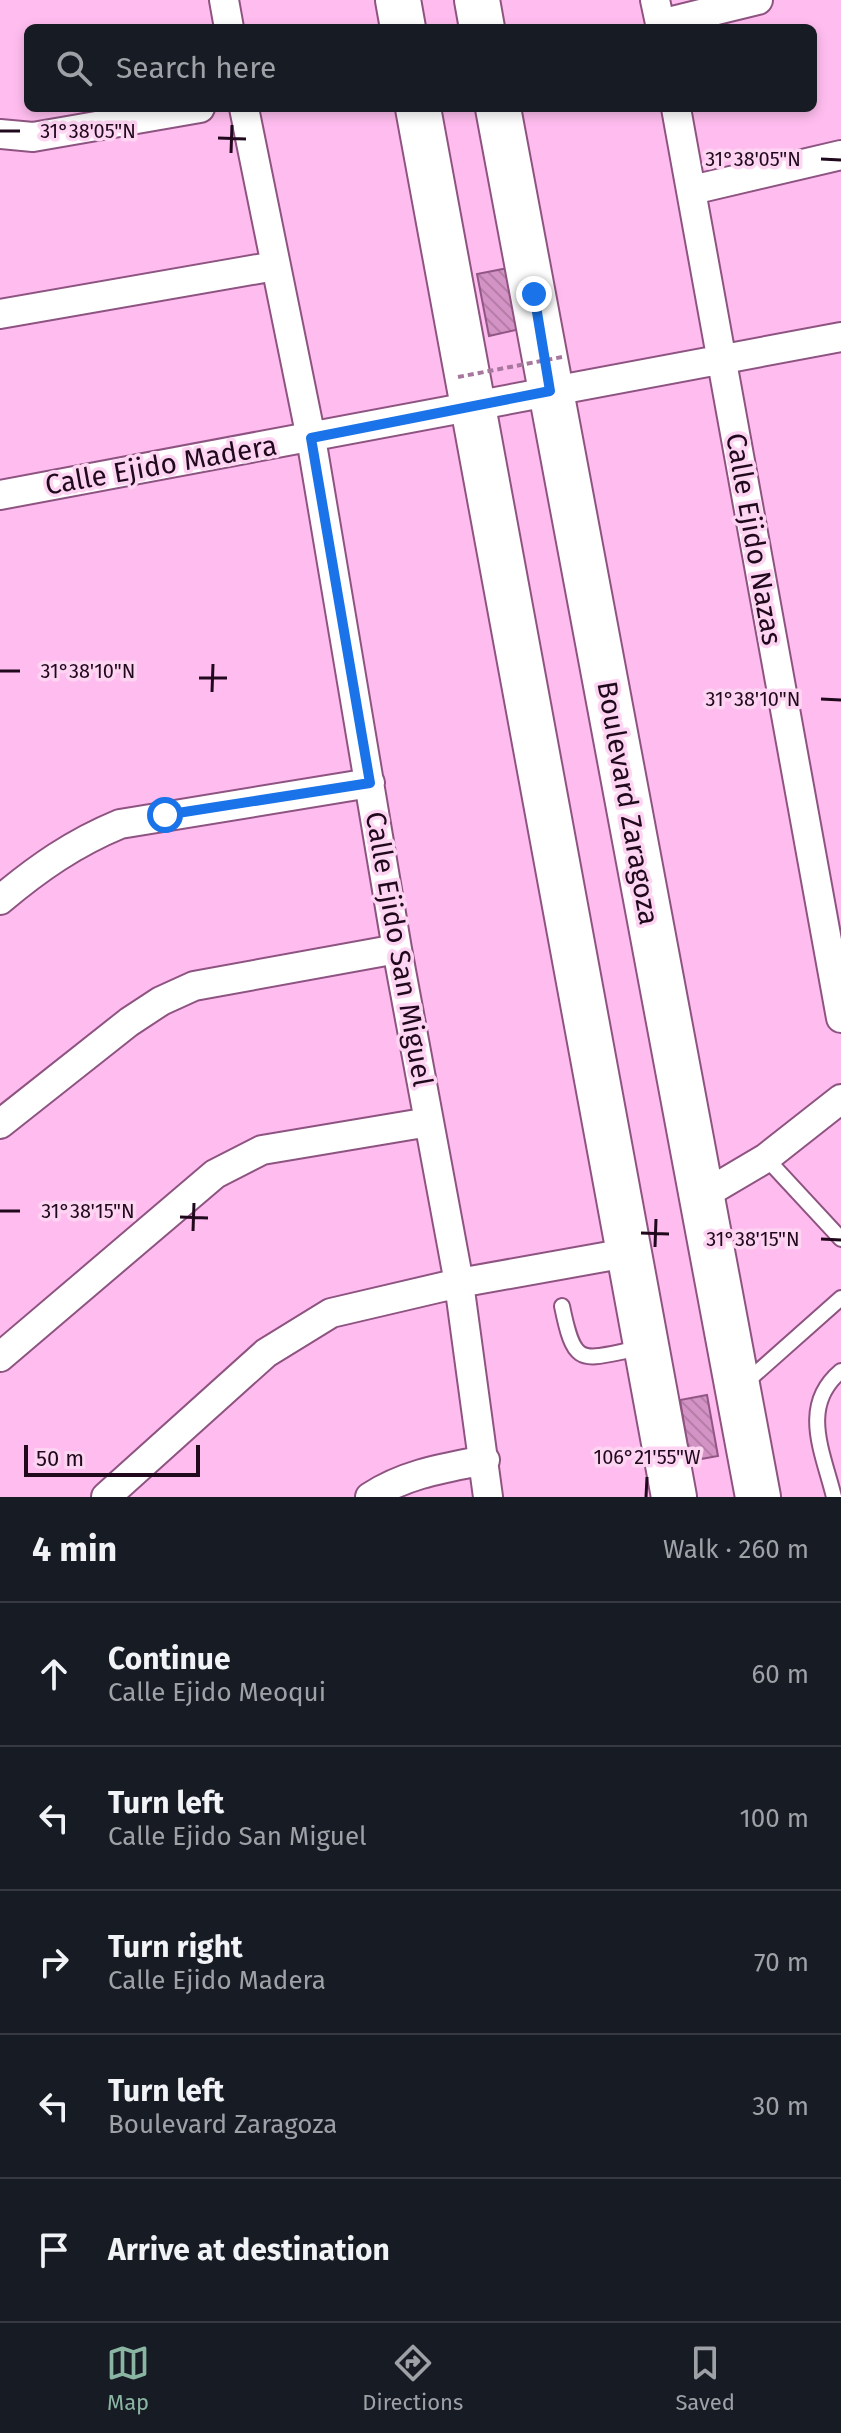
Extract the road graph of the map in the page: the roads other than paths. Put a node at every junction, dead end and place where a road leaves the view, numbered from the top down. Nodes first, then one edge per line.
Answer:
1 (224, 0) edge
2 (398, 0) edge
3 (477, 0) edge
4 (758, 0) edge
5 (659, 17) edge
6 (228, 24) edge
7 (402, 24) edge
8 (481, 24) edge
9 (177, 112) edge
10 (245, 112) edge
11 (419, 112) edge
12 (499, 112) edge
13 (677, 112) edge
14 (0, 134) edge
15 (841, 155) edge
16 (692, 190) junction
17 (275, 266) junction
18 (0, 314) edge
19 (841, 337) edge
20 (723, 360) junction
21 (556, 374) junction
22 (466, 392) junction
23 (311, 438) junction
24 (0, 495) edge
25 (370, 783) junction
26 (0, 900) edge
27 (397, 949) junction
28 (841, 1018) edge
29 (841, 1099) edge
30 (429, 1122) junction
31 (0, 1124) edge
32 (766, 1158) junction
33 (700, 1197) junction
34 (841, 1239) edge
35 (632, 1252) junction
36 (459, 1283) junction
37 (841, 1298) edge
38 (562, 1306) dead end
39 (649, 1346) junction
40 (0, 1357) edge
41 (841, 1371) edge
42 (737, 1389) junction
43 (485, 1460) junction
44 (759, 1467) edge
45 (106, 1497) edge
46 (370, 1497) edge
47 (488, 1497) edge
48 (674, 1497) edge
49 (834, 1497) edge

1 - 6 street
2 - 7 main road
3 - 8 main road
4 - 5 street
9 - 14 street
10 - 17 street, Calle Ejido San Miguel
11 - 22 main road
12 - 21 main road, Boulevard Zaragoza
13 - 16 street, Calle Ejido Nazas
15 - 16 street
16 - 20 street, Calle Ejido Nazas
17 - 18 street
17 - 23 street, Calle Ejido San Miguel
19 - 20 street, Calle Ejido Madera
20 - 21 street, Calle Ejido Madera
20 - 28 street, Calle Ejido Nazas
21 - 22 street, Calle Ejido Madera
21 - 33 main road, Boulevard Zaragoza
22 - 23 street, Calle Ejido Madera
22 - 35 main road
23 - 24 street, Calle Ejido Madera
23 - 25 street, Calle Ejido San Miguel
25 - 26 street
25 - 27 street, Calle Ejido San Miguel
27 - 30 street, Calle Ejido San Miguel
27 - 31 street
29 - 32 street
30 - 36 street, Calle Ejido San Miguel
30 - 40 street
32 - 33 street
32 - 34 lane
33 - 42 main road, Boulevard Zaragoza
35 - 36 street
35 - 39 main road
36 - 43 street, Calle Ejido San Miguel
36 - 45 street
37 - 42 lane
38 - 39 lane
39 - 48 main road
41 - 49 lane
42 - 44 main road, Boulevard Zaragoza
43 - 46 street
43 - 47 street, Calle Ejido San Miguel

